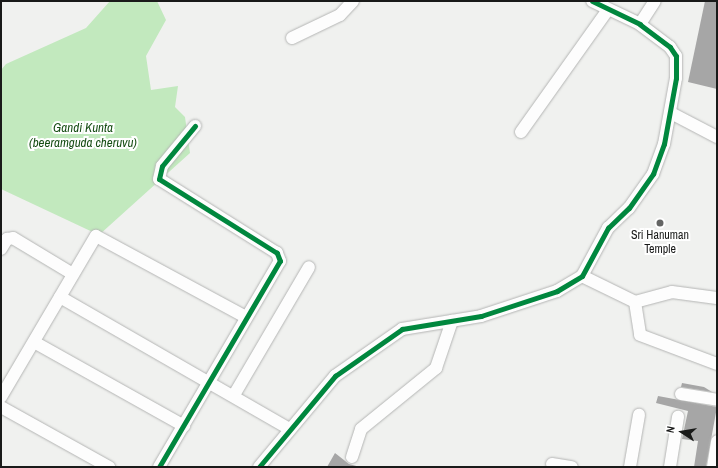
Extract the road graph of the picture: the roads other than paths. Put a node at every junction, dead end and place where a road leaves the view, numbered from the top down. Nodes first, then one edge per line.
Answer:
1 (354, 1) edge
2 (592, 1) edge
3 (655, 1) edge
4 (607, 11) junction
5 (640, 24) junction
6 (292, 38) dead end
7 (671, 113) junction
8 (195, 126) dead end
9 (521, 132) dead end
10 (717, 137) edge
11 (1, 249) edge
12 (309, 267) dead end
13 (73, 274) junction
14 (582, 276) junction
15 (60, 297) junction
16 (717, 298) edge
17 (635, 302) junction
18 (246, 317) junction
19 (452, 320) junction
20 (34, 342) junction
21 (717, 364) edge
22 (210, 381) junction
23 (681, 394) dead end
24 (234, 395) junction
25 (1, 397) edge
26 (717, 400) edge
27 (1, 407) edge
28 (639, 415) dead end
29 (678, 417) dead end
30 (184, 426) junction
31 (290, 429) junction
32 (717, 441) edge
33 (352, 457) dead end
34 (552, 464) dead end
35 (109, 467) edge
36 (159, 467) edge
37 (259, 467) edge
38 (572, 467) edge
39 (630, 467) edge
40 (670, 467) edge
41 (713, 467) edge

1 - 6 street
2 - 4 street
3 - 5 street
4 - 5 street
4 - 9 street
5 - 7 street
7 - 10 street
7 - 14 street
8 - 18 street
11 - 13 street
12 - 24 street
13 - 15 street
13 - 18 street
14 - 17 street
14 - 19 street
15 - 20 street
15 - 22 street
16 - 17 street
17 - 21 street
18 - 22 street
19 - 31 street
19 - 33 street
20 - 25 street
20 - 30 street
22 - 24 street
22 - 30 street
23 - 26 street
24 - 31 street
27 - 35 street
28 - 39 street
29 - 40 street
30 - 36 street
31 - 37 street
32 - 41 street
34 - 38 street

